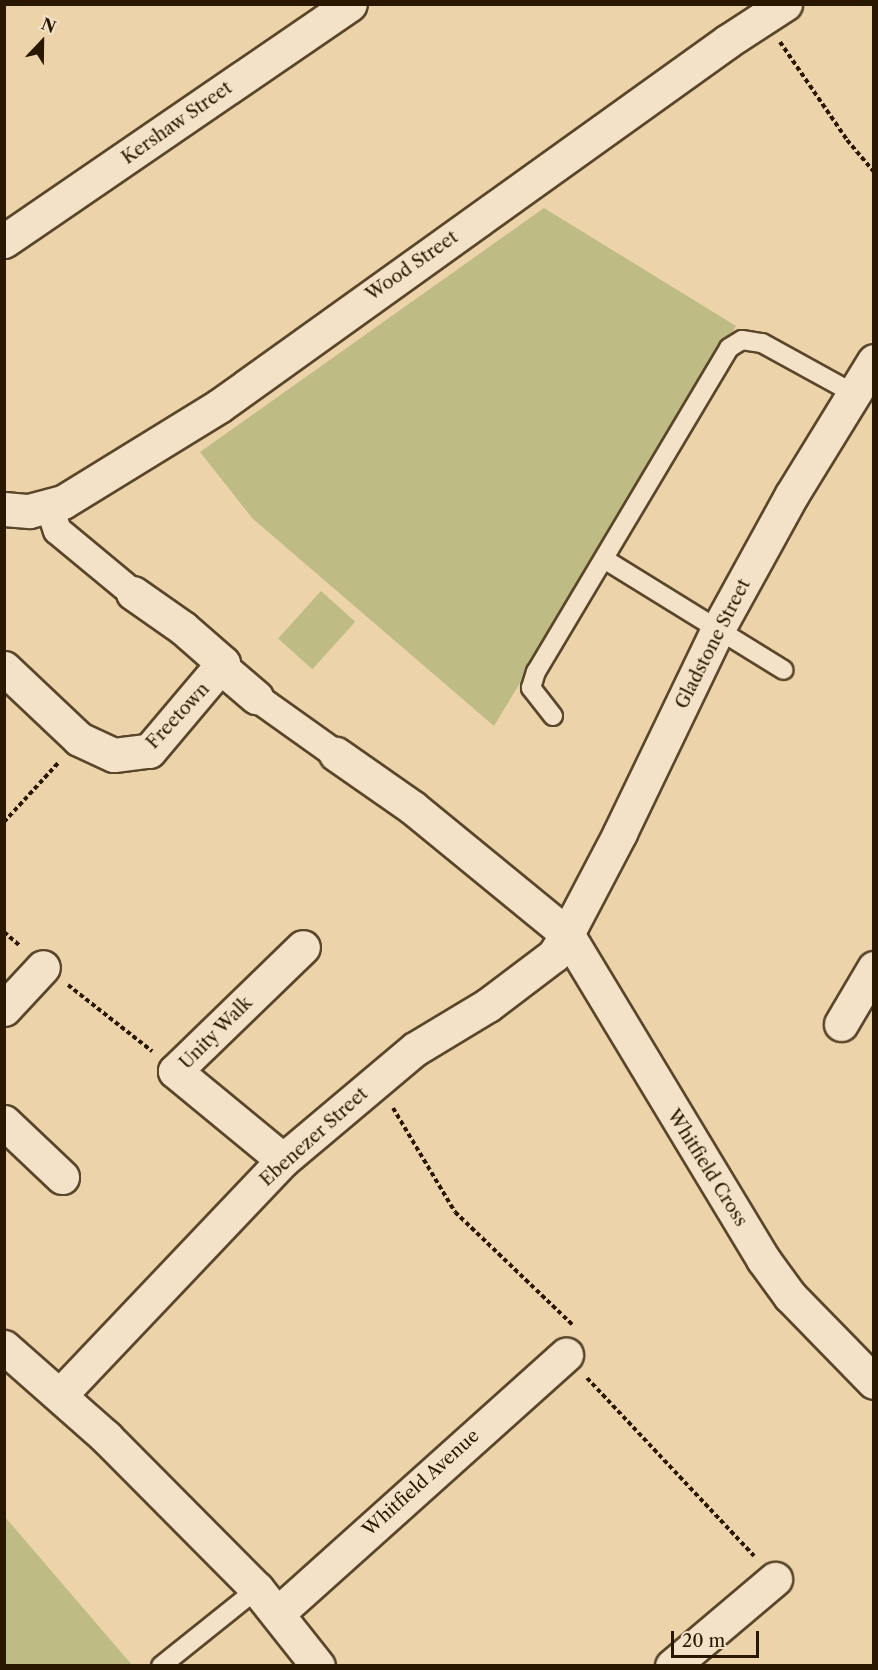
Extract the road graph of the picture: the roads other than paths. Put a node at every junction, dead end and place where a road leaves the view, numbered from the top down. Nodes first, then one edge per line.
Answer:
1 (350, 4) edge
2 (758, 14) edge
3 (4, 242) edge
4 (873, 361) edge
5 (853, 393) junction
6 (28, 508) edge
7 (604, 559) junction
8 (133, 593) joint
9 (718, 629) junction
10 (4, 668) edge
11 (222, 668) junction
12 (784, 670) dead end
13 (256, 697) joint
14 (553, 716) dead end
15 (336, 754) joint
16 (567, 934) junction
17 (303, 947) dead end
18 (43, 967) road end
19 (873, 968) edge
20 (4, 1009) edge
21 (841, 1024) dead end
22 (4, 1122) edge
23 (284, 1160) junction
24 (62, 1177) dead end
25 (4, 1347) edge
26 (566, 1355) dead end
27 (873, 1382) edge
28 (60, 1395) junction
29 (776, 1579) dead end
30 (268, 1601) junction
31 (161, 1665) edge
32 (318, 1665) edge
33 (672, 1665) edge

1 - 3 street, Kershaw Street
2 - 6 street, Wood Street
4 - 5 street, Gladstone Street
5 - 7 lane
5 - 9 street, Gladstone Street
6 - 8 street
7 - 9 lane
7 - 14 lane
8 - 11 street, Freetown
9 - 12 lane
9 - 16 street, Gladstone Street
10 - 11 street, Freetown
11 - 13 street
13 - 15 street
15 - 16 street
16 - 23 street, Ebenezer Street
16 - 27 street, Whitfield Cross
17 - 23 street, Unity Walk
18 - 20 street
19 - 21 street
22 - 24 street
23 - 28 street, Ebenezer Street
25 - 28 street
26 - 30 street, Whitfield Avenue
28 - 30 street
29 - 33 street
30 - 31 lane
30 - 32 street

